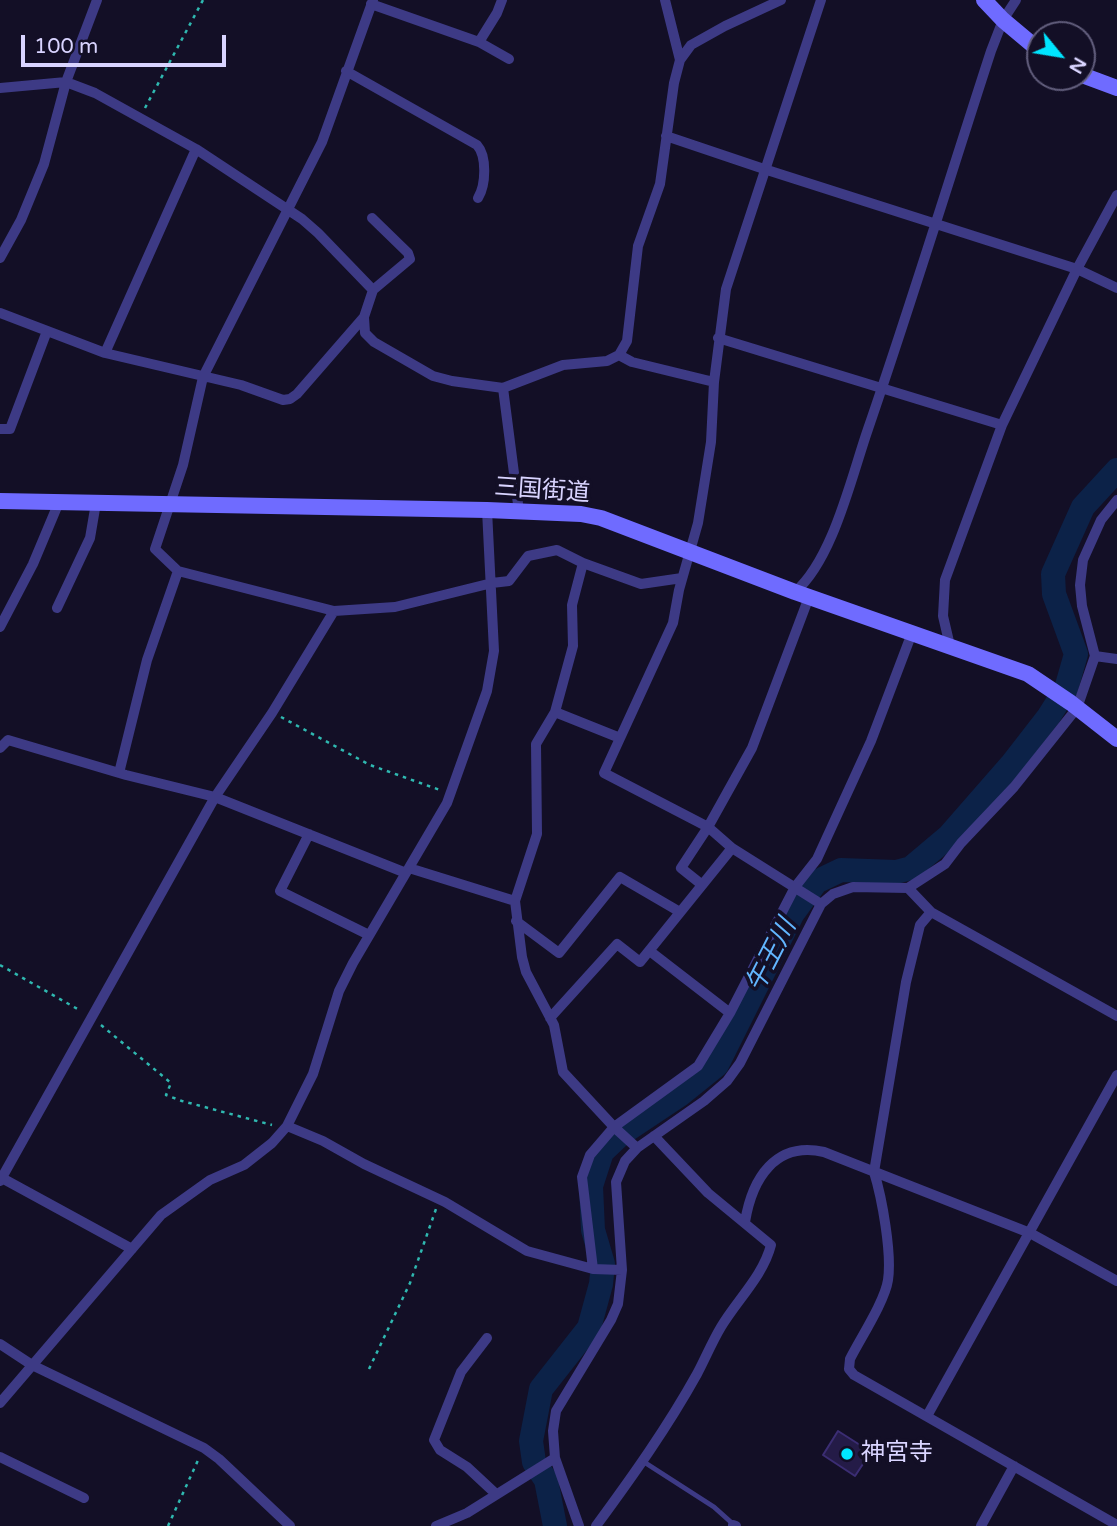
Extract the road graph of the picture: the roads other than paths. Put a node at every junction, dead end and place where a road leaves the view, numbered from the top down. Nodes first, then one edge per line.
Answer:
1 (97, 0) edge
2 (502, 0) edge
3 (665, 0) edge
4 (781, 0) edge
5 (821, 0) edge
6 (984, 0) edge
7 (1016, 0) edge
8 (372, 2) edge
9 (1003, 20) junction
10 (1026, 39) edge
11 (479, 41) junction
12 (509, 59) dead end
13 (680, 60) junction
14 (346, 71) junction
15 (1096, 80) edge
16 (66, 82) junction
17 (0, 88) edge
18 (1117, 88) edge
19 (666, 136) junction
20 (196, 149) junction
21 (764, 169) junction
22 (1117, 195) edge
23 (478, 198) dead end
24 (287, 208) junction
25 (372, 218) dead end
26 (934, 224) junction
27 (0, 258) edge
28 (1077, 269) junction
29 (1117, 289) edge
30 (373, 290) junction
31 (0, 313) edge
32 (364, 317) junction
33 (47, 331) junction
34 (718, 338) junction
35 (105, 353) junction
36 (619, 355) junction
37 (203, 377) junction
38 (714, 382) junction
39 (882, 387) junction
40 (503, 388) junction
41 (1002, 425) junction
42 (0, 429) edge
43 (0, 501) edge
44 (59, 502) junction
45 (1116, 502) edge
46 (96, 503) junction
47 (170, 505) junction
48 (487, 510) junction
49 (519, 512) junction
50 (689, 550) junction
51 (583, 563) junction
52 (178, 571) junction
53 (682, 578) junction
54 (492, 583) junction
55 (802, 595) junction
56 (57, 608) dead end
57 (334, 611) junction
58 (0, 627) edge
59 (912, 633) junction
60 (950, 646) junction
61 (1095, 656) junction
62 (1117, 659) edge
63 (1074, 705) junction
64 (555, 712) junction
65 (620, 738) junction
66 (1117, 739) edge
67 (3, 740) edge
68 (120, 773) junction
69 (215, 797) junction
70 (708, 827) junction
71 (309, 834) junction
72 (732, 848) junction
73 (408, 870) junction
74 (701, 884) junction
75 (795, 887) junction
76 (908, 888) junction
77 (515, 901) junction
78 (819, 903) junction
79 (680, 912) junction
80 (931, 912) junction
81 (516, 921) junction
82 (369, 935) junction
83 (650, 951) junction
84 (730, 1013) junction
85 (1117, 1016) edge
86 (550, 1018) junction
87 (1117, 1075) edge
88 (286, 1127) junction
89 (614, 1127) junction
90 (654, 1136) junction
91 (635, 1146) junction
92 (874, 1172) junction
93 (1, 1179) edge
94 (745, 1222) junction
95 (1030, 1233) junction
96 (132, 1249) junction
97 (593, 1269) junction
98 (620, 1270) junction
99 (1117, 1281) edge
100 (487, 1338) dead end
101 (0, 1344) edge
102 (32, 1365) junction
103 (0, 1403) edge
104 (927, 1416) junction
105 (0, 1457) edge
106 (552, 1460) junction
107 (644, 1462) junction
108 (1014, 1466) junction
109 (496, 1494) junction
110 (84, 1498) dead end
111 (1117, 1525) edge
112 (290, 1526) edge
113 (436, 1526) edge
114 (579, 1526) edge
115 (596, 1526) edge
116 (733, 1526) edge
117 (981, 1526) edge

1 - 16 street
2 - 11 street
3 - 13 street
4 - 13 street
5 - 21 street
6 - 9 street
7 - 9 street
8 - 11 street
8 - 14 street
9 - 10 street
9 - 26 street
11 - 12 street
13 - 19 street
14 - 23 street
14 - 24 street
15 - 18 street
16 - 17 street
16 - 20 street
16 - 27 street
19 - 21 street
19 - 36 street
20 - 24 street
20 - 35 street
21 - 26 street
21 - 34 street
22 - 28 street
24 - 30 street
24 - 37 street
25 - 30 street
26 - 28 street
26 - 39 street
28 - 29 street
28 - 41 street
30 - 32 street
31 - 33 street
32 - 37 street
32 - 40 street
33 - 35 street
33 - 42 street
34 - 38 street
34 - 39 street
35 - 37 street
36 - 38 street
36 - 40 street
37 - 47 street
38 - 50 street
39 - 41 street
39 - 55 street
40 - 49 street
41 - 60 street
43 - 44 street, 三国街道
44 - 46 street, 三国街道
44 - 58 street
45 - 61 street
46 - 47 street, 三国街道
46 - 56 street
47 - 48 street, 三国街道
47 - 52 street
48 - 49 street, 三国街道
48 - 54 street
49 - 50 street, 三国街道
50 - 53 street
50 - 55 street, 三国街道
51 - 53 street
51 - 54 street
51 - 64 street
52 - 57 street
52 - 68 street
53 - 65 street
54 - 57 street
54 - 73 street
55 - 59 street, 三国街道
55 - 70 street
57 - 69 street
59 - 60 street, 三国街道
59 - 75 street
60 - 63 street, 三国街道
61 - 62 street
61 - 63 street
63 - 66 street, 三国街道
63 - 76 street
64 - 65 street
64 - 77 street
65 - 70 street
67 - 68 street
68 - 69 street
69 - 71 street
69 - 93 street
70 - 72 street
70 - 74 street
71 - 73 street
71 - 82 street
72 - 74 street
72 - 75 street
73 - 77 street
73 - 82 street
74 - 79 street
75 - 78 street
75 - 84 street
76 - 78 street
76 - 80 street
77 - 81 street
78 - 90 street
79 - 81 street
79 - 83 street
80 - 85 street
80 - 92 street
81 - 86 street
82 - 88 street
83 - 84 street
83 - 86 street
84 - 89 street
86 - 89 street
87 - 95 street
88 - 96 street
88 - 97 street
89 - 91 street
89 - 97 street
90 - 91 street
90 - 94 street
91 - 98 street
92 - 94 street
92 - 95 street
92 - 104 street
93 - 96 street
94 - 107 street
95 - 99 street
95 - 104 street
96 - 102 street
97 - 98 street
98 - 106 street
100 - 109 street
101 - 102 street
102 - 103 street
102 - 112 street
104 - 108 street
105 - 110 street
106 - 109 street
106 - 114 street
107 - 115 street
107 - 116 lane
108 - 111 street
108 - 117 street
109 - 113 street

